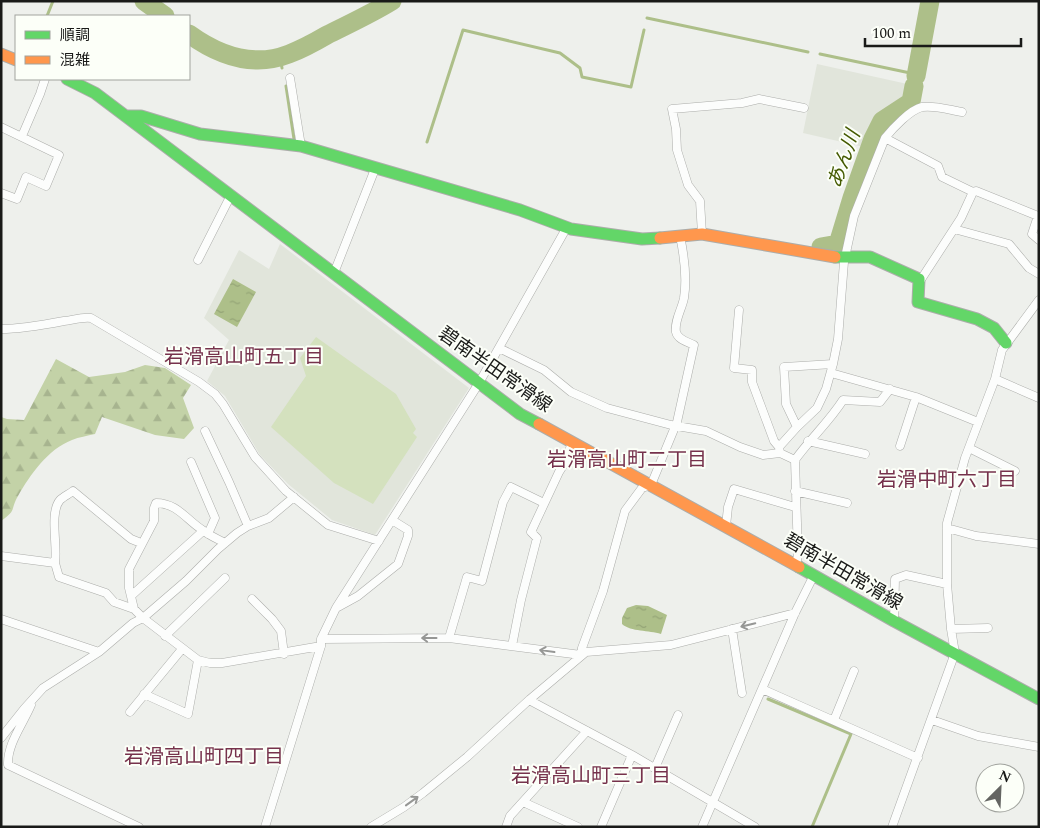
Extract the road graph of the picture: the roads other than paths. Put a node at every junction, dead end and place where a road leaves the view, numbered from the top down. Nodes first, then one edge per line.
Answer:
1 (1, 54) edge
2 (15, 60) edge
3 (290, 78) dead end
4 (45, 80) edge
5 (69, 80) edge
6 (804, 108) dead end
7 (962, 112) dead end
8 (126, 116) junction
9 (1, 127) edge
10 (22, 136) junction
11 (885, 138) junction
12 (301, 146) junction
13 (375, 169) junction
14 (973, 192) junction
15 (1, 193) edge
16 (231, 195) junction
17 (567, 227) junction
18 (954, 229) junction
19 (702, 234) junction
20 (680, 236) junction
21 (1039, 240) edge
22 (846, 256) junction
23 (198, 260) dead end
24 (334, 273) junction
25 (1039, 274) edge
26 (920, 281) junction
27 (1039, 300) edge
28 (739, 310) dead end
29 (1, 329) edge
30 (1006, 344) junction
31 (499, 348) junction
32 (834, 364) junction
33 (831, 373) junction
34 (994, 379) junction
35 (480, 383) junction
36 (890, 389) junction
37 (916, 397) junction
38 (1039, 398) edge
39 (978, 422) junction
40 (676, 425) junction
41 (797, 427) junction
42 (205, 431) dead end
43 (808, 441) junction
44 (572, 442) junction
45 (900, 446) dead end
46 (969, 448) junction
47 (780, 450) junction
48 (865, 454) dead end
49 (795, 460) junction
50 (191, 462) dead end
51 (1015, 472) dead end
52 (651, 485) junction
53 (795, 491) junction
54 (294, 497) junction
55 (544, 503) junction
56 (847, 503) dead end
57 (796, 506) junction
58 (392, 520) junction
59 (248, 526) junction
60 (726, 526) junction
61 (946, 528) junction
62 (205, 532) junction
63 (379, 541) junction
64 (225, 543) junction
65 (141, 544) junction
66 (1039, 544) edge
67 (1, 556) edge
68 (55, 563) junction
69 (796, 565) junction
70 (814, 575) junction
71 (224, 578) dead end
72 (947, 584) junction
73 (131, 596) junction
74 (252, 599) dead end
75 (336, 608) junction
76 (134, 609) junction
77 (795, 613) junction
78 (143, 618) junction
79 (1, 619) edge
80 (894, 621) junction
81 (988, 628) dead end
82 (732, 629) junction
83 (951, 629) junction
84 (165, 636) junction
85 (449, 638) junction
86 (321, 642) junction
87 (512, 646) junction
88 (182, 649) junction
89 (99, 652) junction
90 (284, 654) junction
91 (955, 654) junction
92 (581, 655) junction
93 (198, 660) junction
94 (854, 671) dead end
95 (762, 689) junction
96 (742, 693) dead end
97 (144, 694) junction
98 (33, 698) junction
99 (1039, 699) edge
100 (529, 700) junction
101 (130, 712) dead end
102 (678, 715) dead end
103 (834, 720) junction
104 (932, 720) junction
105 (586, 731) junction
106 (1, 738) edge
107 (1039, 747) edge
108 (632, 755) junction
109 (918, 758) junction
110 (655, 768) junction
111 (523, 802) junction
112 (713, 802) junction
113 (139, 827) edge
114 (265, 827) edge
115 (371, 827) edge
116 (506, 827) edge
117 (578, 827) edge
118 (601, 827) edge
119 (702, 827) edge
120 (756, 827) edge
121 (892, 827) edge

1 - 2 main road
3 - 12 street
4 - 10 street
5 - 8 main road, 碧南半田常滑線
6 - 19 street
7 - 11 street
8 - 12 main road
8 - 16 main road, 碧南半田常滑線
9 - 10 street
10 - 15 street
11 - 14 street
11 - 22 street
12 - 13 main road
13 - 17 main road
13 - 24 street
14 - 18 street
14 - 21 street
16 - 23 street
16 - 24 main road, 碧南半田常滑線
17 - 20 main road
17 - 31 street
18 - 25 street
18 - 26 street
19 - 20 main road
19 - 22 main road
20 - 40 street
22 - 26 main road
22 - 32 street
24 - 35 main road, 碧南半田常滑線
26 - 30 main road
27 - 30 street
28 - 47 street
29 - 54 street
30 - 34 street
31 - 35 street
31 - 40 street
32 - 33 street
32 - 41 street
33 - 36 street
33 - 41 street
34 - 38 street
34 - 39 street
35 - 44 main road, 碧南半田常滑線
35 - 58 street
36 - 37 street
36 - 43 street
37 - 39 street
37 - 45 street
39 - 46 street
40 - 47 street
40 - 52 street
41 - 47 street
42 - 59 street
43 - 48 street
43 - 49 street
44 - 52 main road, 碧南半田常滑線
44 - 55 street
46 - 51 street
46 - 61 street
47 - 49 street
49 - 53 street
50 - 62 street
52 - 60 main road, 碧南半田常滑線
52 - 92 street
53 - 56 street
53 - 57 street
54 - 59 street
54 - 63 street
55 - 85 street
55 - 87 street
57 - 60 street
57 - 69 street
58 - 63 street
58 - 75 street
59 - 64 street
60 - 69 main road, 碧南半田常滑線
61 - 66 street
61 - 72 street
62 - 64 street
62 - 65 street
62 - 73 street
63 - 75 street
64 - 78 street
65 - 68 street
65 - 73 street
67 - 68 street
68 - 76 street
69 - 70 main road, 碧南半田常滑線
70 - 77 street
70 - 80 main road, 碧南半田常滑線
71 - 84 street
72 - 80 street
72 - 83 street
73 - 76 street
74 - 90 street
75 - 86 street
76 - 78 street
77 -> 82 street
77 - 95 street
78 - 84 street
78 - 89 street
79 - 89 street
80 - 91 main road, 碧南半田常滑線
81 - 83 street
82 - 92 street
82 - 96 street
83 - 91 street
84 - 88 street
85 -> 86 street
85 - 87 street
86 - 90 street
86 - 114 street
92 -> 87 street
88 - 93 street
88 - 97 street
89 - 98 street
90 - 93 street
91 - 99 main road, 碧南半田常滑線
91 - 104 street
92 - 100 street
93 - 97 street
94 - 103 street
95 - 103 street
95 - 112 street
97 - 101 street
98 - 106 street
98 - 113 street
100 - 105 street
115 -> 100 street
102 - 110 street
103 - 109 street
104 - 107 street
104 - 109 street
105 - 108 street
105 - 111 street
108 - 110 street
108 - 118 street
109 - 121 street
110 - 112 street
111 - 116 street
111 - 117 street
112 - 119 street
112 - 120 street

